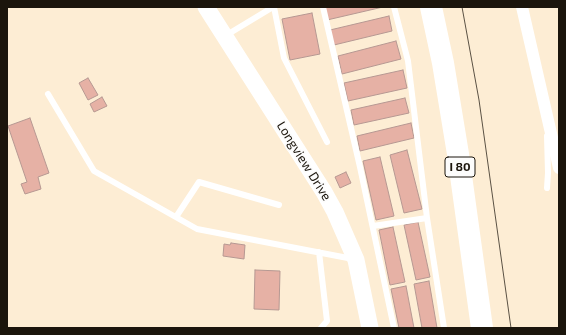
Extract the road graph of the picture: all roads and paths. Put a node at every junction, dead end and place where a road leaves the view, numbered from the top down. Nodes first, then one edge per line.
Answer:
1 (206, 7) edge
2 (274, 7) edge
3 (323, 7) edge
4 (394, 7) edge
5 (431, 7) edge
6 (522, 7) edge
7 (224, 36) junction
8 (48, 94) dead end
9 (546, 111) junction
10 (327, 142) dead end
11 (559, 168) edge
12 (547, 188) dead end
13 (279, 204) dead end
14 (176, 217) junction
15 (427, 218) junction
16 (373, 226) junction
17 (319, 252) junction
18 (356, 260) junction
19 (321, 328) edge
20 (370, 328) edge
21 (394, 328) edge
22 (444, 328) edge
23 (482, 328) edge

1 - 7 street, Longview Drive
2 - 7 lane
2 - 10 lane
3 - 16 lane
4 - 15 lane
5 - 23 highway, I 80
6 - 9 street
7 - 18 street, Longview Drive
8 - 14 lane
9 - 11 street
9 - 12 lane
13 - 14 lane
14 - 17 lane
15 - 16 lane
15 - 22 lane
16 - 21 lane
17 - 18 lane
17 - 19 lane
18 - 20 street, Longview Drive

